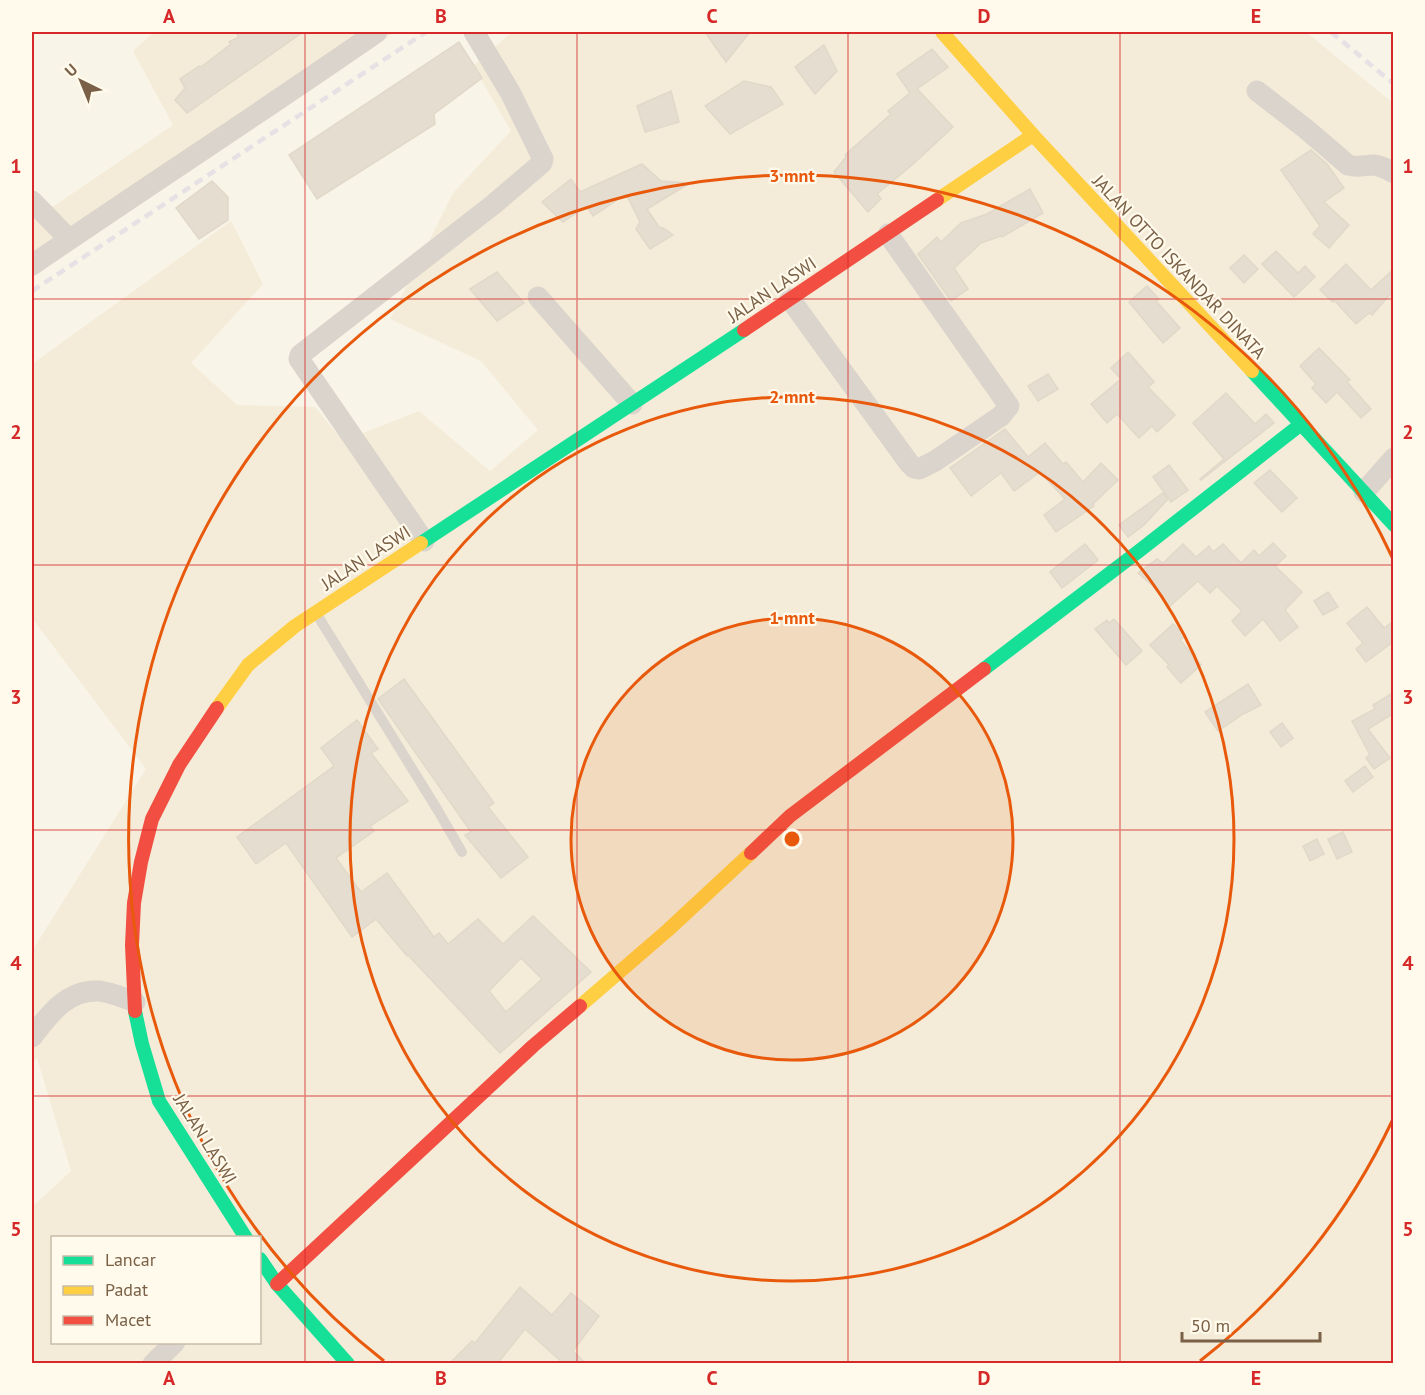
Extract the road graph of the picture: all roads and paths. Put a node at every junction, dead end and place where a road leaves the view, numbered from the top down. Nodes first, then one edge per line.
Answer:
1 (377, 32) edge
2 (474, 32) edge
3 (942, 32) edge
4 (1257, 91) dead end
5 (1033, 135) junction
6 (1394, 173) edge
7 (32, 201) edge
8 (888, 234) junction
9 (69, 239) junction
10 (32, 265) edge
11 (538, 297) dead end
12 (790, 299) junction
13 (632, 404) junction
14 (1300, 425) junction
15 (1394, 458) edge
16 (1364, 492) junction
17 (1394, 525) edge
18 (424, 541) junction
19 (316, 613) junction
20 (462, 852) dead end
21 (135, 1002) junction
22 (32, 1037) edge
23 (245, 1236) edge
24 (261, 1261) edge
25 (277, 1284) junction
26 (173, 1344) edge
27 (153, 1364) edge
28 (348, 1364) edge

1 - 9 street
2 - 18 street
3 - 5 street, JALAN OTTO ISKANDAR DINATA
4 - 6 street
5 - 8 street, JALAN LASWI
5 - 14 street, JALAN OTTO ISKANDAR DINATA
7 - 9 street
8 - 12 street, JALAN LASWI
8 - 12 street
9 - 10 street
11 - 13 street
12 - 13 street, JALAN LASWI
13 - 18 street, JALAN LASWI
14 - 16 street, JALAN OTTO ISKANDAR DINATA
14 - 25 street
15 - 16 street
16 - 17 street, JALAN OTTO ISKANDAR DINATA
18 - 19 street, JALAN LASWI
19 - 20 lane
19 - 21 street, JALAN LASWI
21 - 22 street
21 - 23 street, JALAN LASWI
24 - 25 street
25 - 28 street
26 - 27 street

